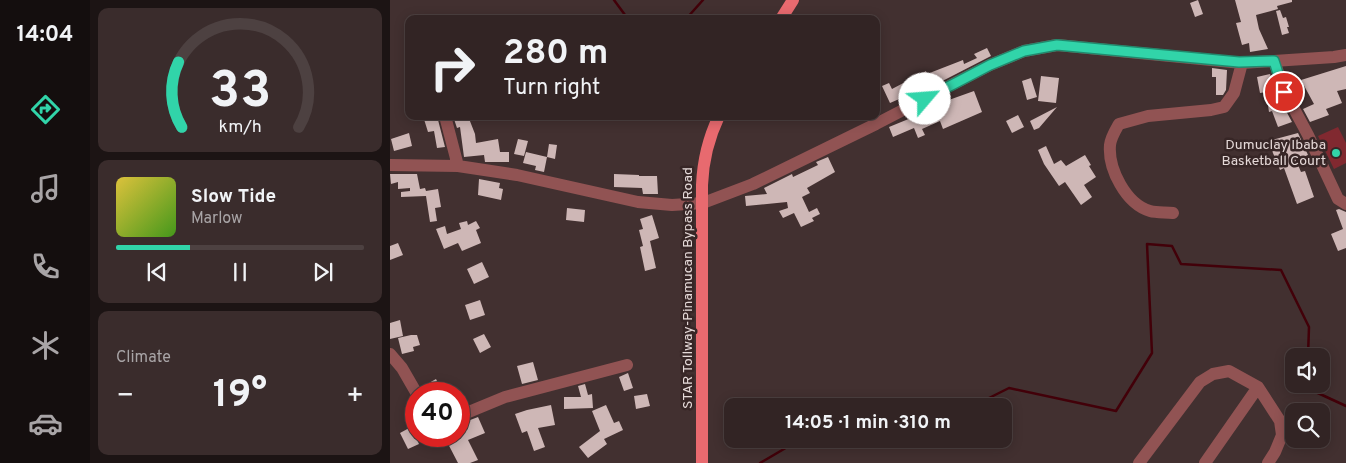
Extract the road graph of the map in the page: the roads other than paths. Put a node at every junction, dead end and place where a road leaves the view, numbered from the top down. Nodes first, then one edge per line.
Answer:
1 (792, 0) edge
2 (783, 15) edge
3 (1346, 55) edge
4 (1274, 61) junction
5 (1242, 63) junction
6 (446, 120) edge
7 (717, 120) edge
8 (390, 165) edge
9 (458, 166) junction
10 (703, 203) junction
11 (1346, 204) edge
12 (1173, 213) dead end
13 (390, 354) edge
14 (627, 365) dead end
15 (410, 382) edge
16 (1258, 387) junction
17 (470, 411) edge
18 (702, 463) edge
19 (1139, 463) edge
20 (1205, 463) edge
21 (1268, 463) edge

1 - 2 main road
3 - 4 street
4 - 5 street
4 - 11 street
5 - 10 street
5 - 12 street
6 - 9 street
7 - 10 main road, STAR Tollway-Pinamucan Bypass Road
8 - 9 street
9 - 10 street
10 - 18 main road, STAR Tollway-Pinamucan Bypass Road
13 - 15 street
14 - 17 street
16 - 19 street
16 - 20 street
16 - 21 street

